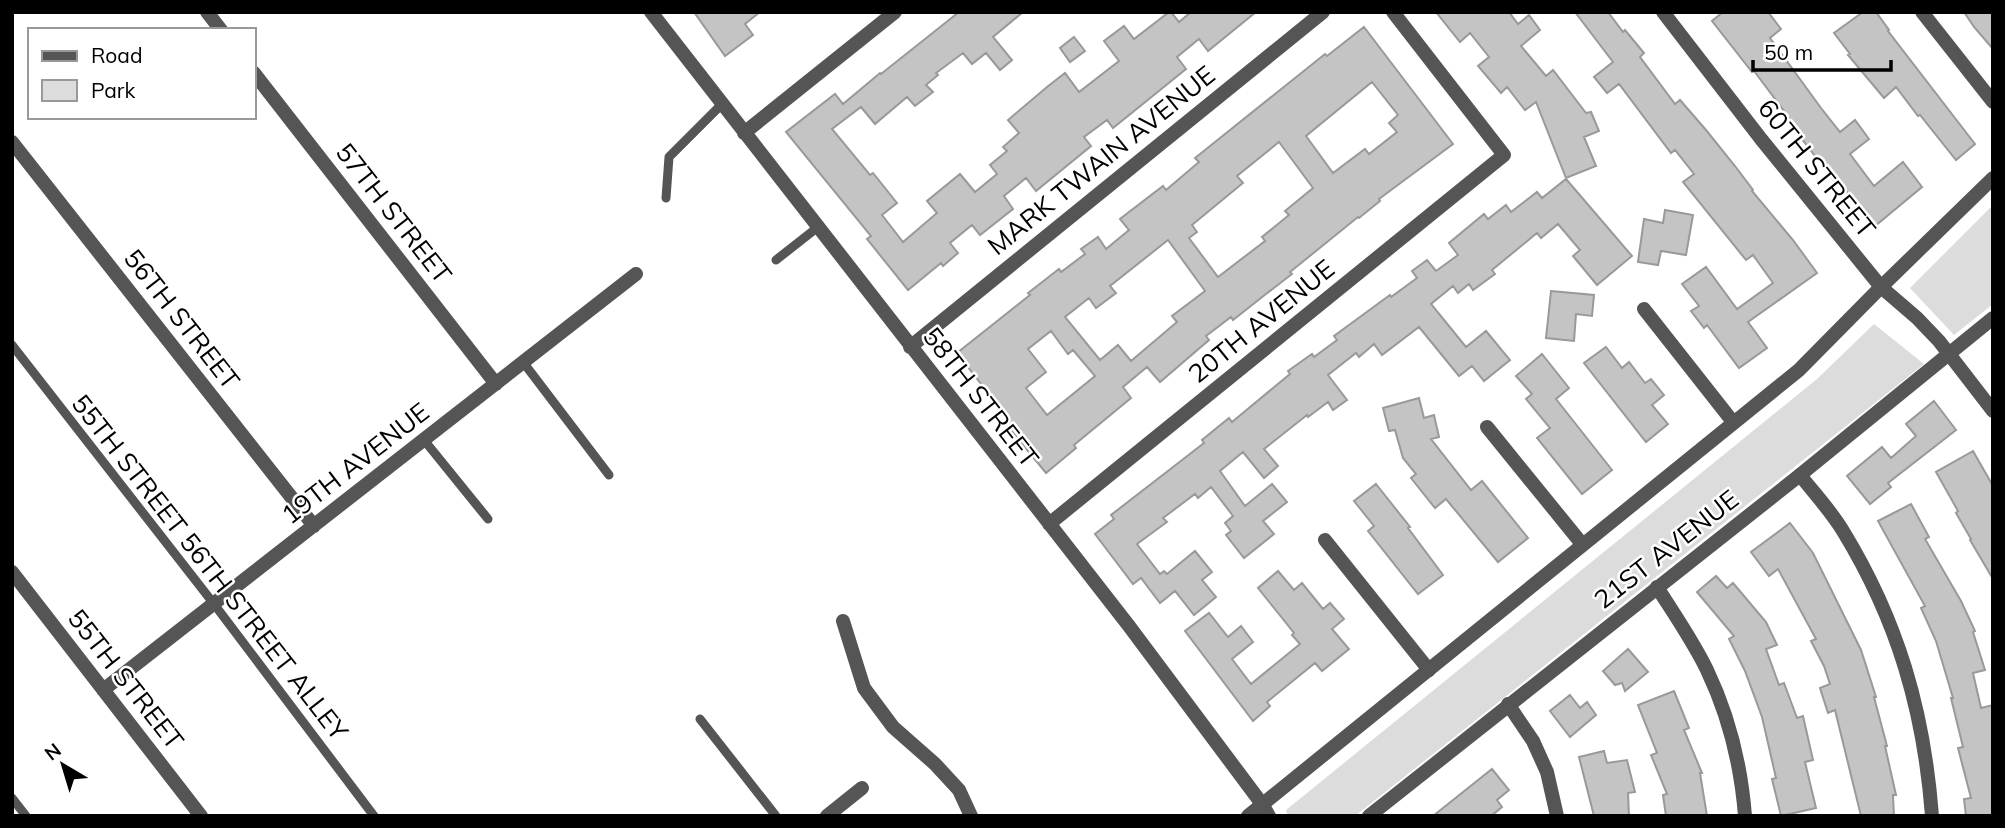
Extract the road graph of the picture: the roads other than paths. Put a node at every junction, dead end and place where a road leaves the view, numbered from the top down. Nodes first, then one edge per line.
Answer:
1 (207, 12) edge
2 (651, 12) edge
3 (895, 12) edge
4 (1323, 12) edge
5 (1393, 12) edge
6 (1663, 12) edge
7 (1922, 12) edge
8 (219, 28) edge
9 (256, 75) edge
10 (1993, 102) edge
11 (722, 103) junction
12 (744, 133) junction
13 (12, 142) edge
14 (1993, 178) edge
15 (666, 198) dead end
16 (818, 227) junction
17 (776, 260) dead end
18 (636, 274) dead end
19 (1881, 287) junction
20 (1644, 310) dead end
21 (1993, 318) edge
22 (12, 345) edge
23 (911, 347) junction
24 (1950, 354) junction
25 (523, 362) junction
26 (496, 384) junction
27 (1993, 411) edge
28 (1732, 422) junction
29 (1488, 427) dead end
30 (424, 440) junction
31 (610, 475) dead end
32 (1800, 475) junction
33 (488, 519) dead end
34 (1049, 524) junction
35 (314, 526) junction
36 (1325, 540) dead end
37 (1582, 544) junction
38 (12, 572) edge
39 (1657, 587) junction
40 (214, 604) junction
41 (843, 621) dead end
42 (1429, 670) junction
43 (103, 690) junction
44 (1508, 704) junction
45 (700, 719) dead end
46 (862, 788) dead end
47 (12, 798) edge
48 (1265, 810) edge
49 (26, 816) edge
50 (201, 816) edge
51 (374, 816) edge
52 (776, 816) edge
53 (827, 816) edge
54 (971, 816) edge
55 (1248, 816) edge
56 (1369, 816) edge
57 (1557, 816) edge
58 (1745, 816) edge
59 (1932, 816) edge

1 - 8 street
2 - 11 street, 58TH STREET
3 - 12 street
4 - 23 street, MARK TWAIN AVENUE
5 - 34 street, 20TH AVENUE
6 - 19 street, 60TH STREET
7 - 10 street
9 - 26 street, 57TH STREET
11 - 12 street, 58TH STREET
11 - 15 lane
12 - 16 street, 58TH STREET
13 - 35 street, 56TH STREET
14 - 19 street, 21ST AVENUE
16 - 17 lane
16 - 23 street, 58TH STREET
18 - 25 street, 19TH AVENUE
19 - 24 street, 60TH STREET
19 - 28 street, 21ST AVENUE
20 - 28 street
21 - 24 street, 21ST AVENUE
22 - 40 lane, 55TH STREET 56TH STREET ALLEY
23 - 34 street, 58TH STREET
24 - 27 street, 60TH STREET
24 - 32 street, 21ST AVENUE
25 - 26 street, 19TH AVENUE
25 - 31 lane
26 - 30 street, 19TH AVENUE
28 - 37 street, 21ST AVENUE
29 - 37 street
30 - 33 lane
30 - 35 street, 19TH AVENUE
32 - 39 street, 21ST AVENUE
32 - 59 street
34 - 48 street, 58TH STREET
35 - 40 street, 19TH AVENUE
36 - 42 street
37 - 42 street, 21ST AVENUE
38 - 43 street, 55TH STREET
39 - 44 street, 21ST AVENUE
39 - 58 street
40 - 43 street, 19TH AVENUE
40 - 51 lane, 55TH STREET 56TH STREET ALLEY
41 - 54 street
42 - 48 street, 21ST AVENUE
43 - 50 street, 55TH STREET
44 - 56 street, 21ST AVENUE
44 - 57 street
45 - 52 lane
46 - 53 street
47 - 49 lane
48 - 55 street, 21ST AVENUE

